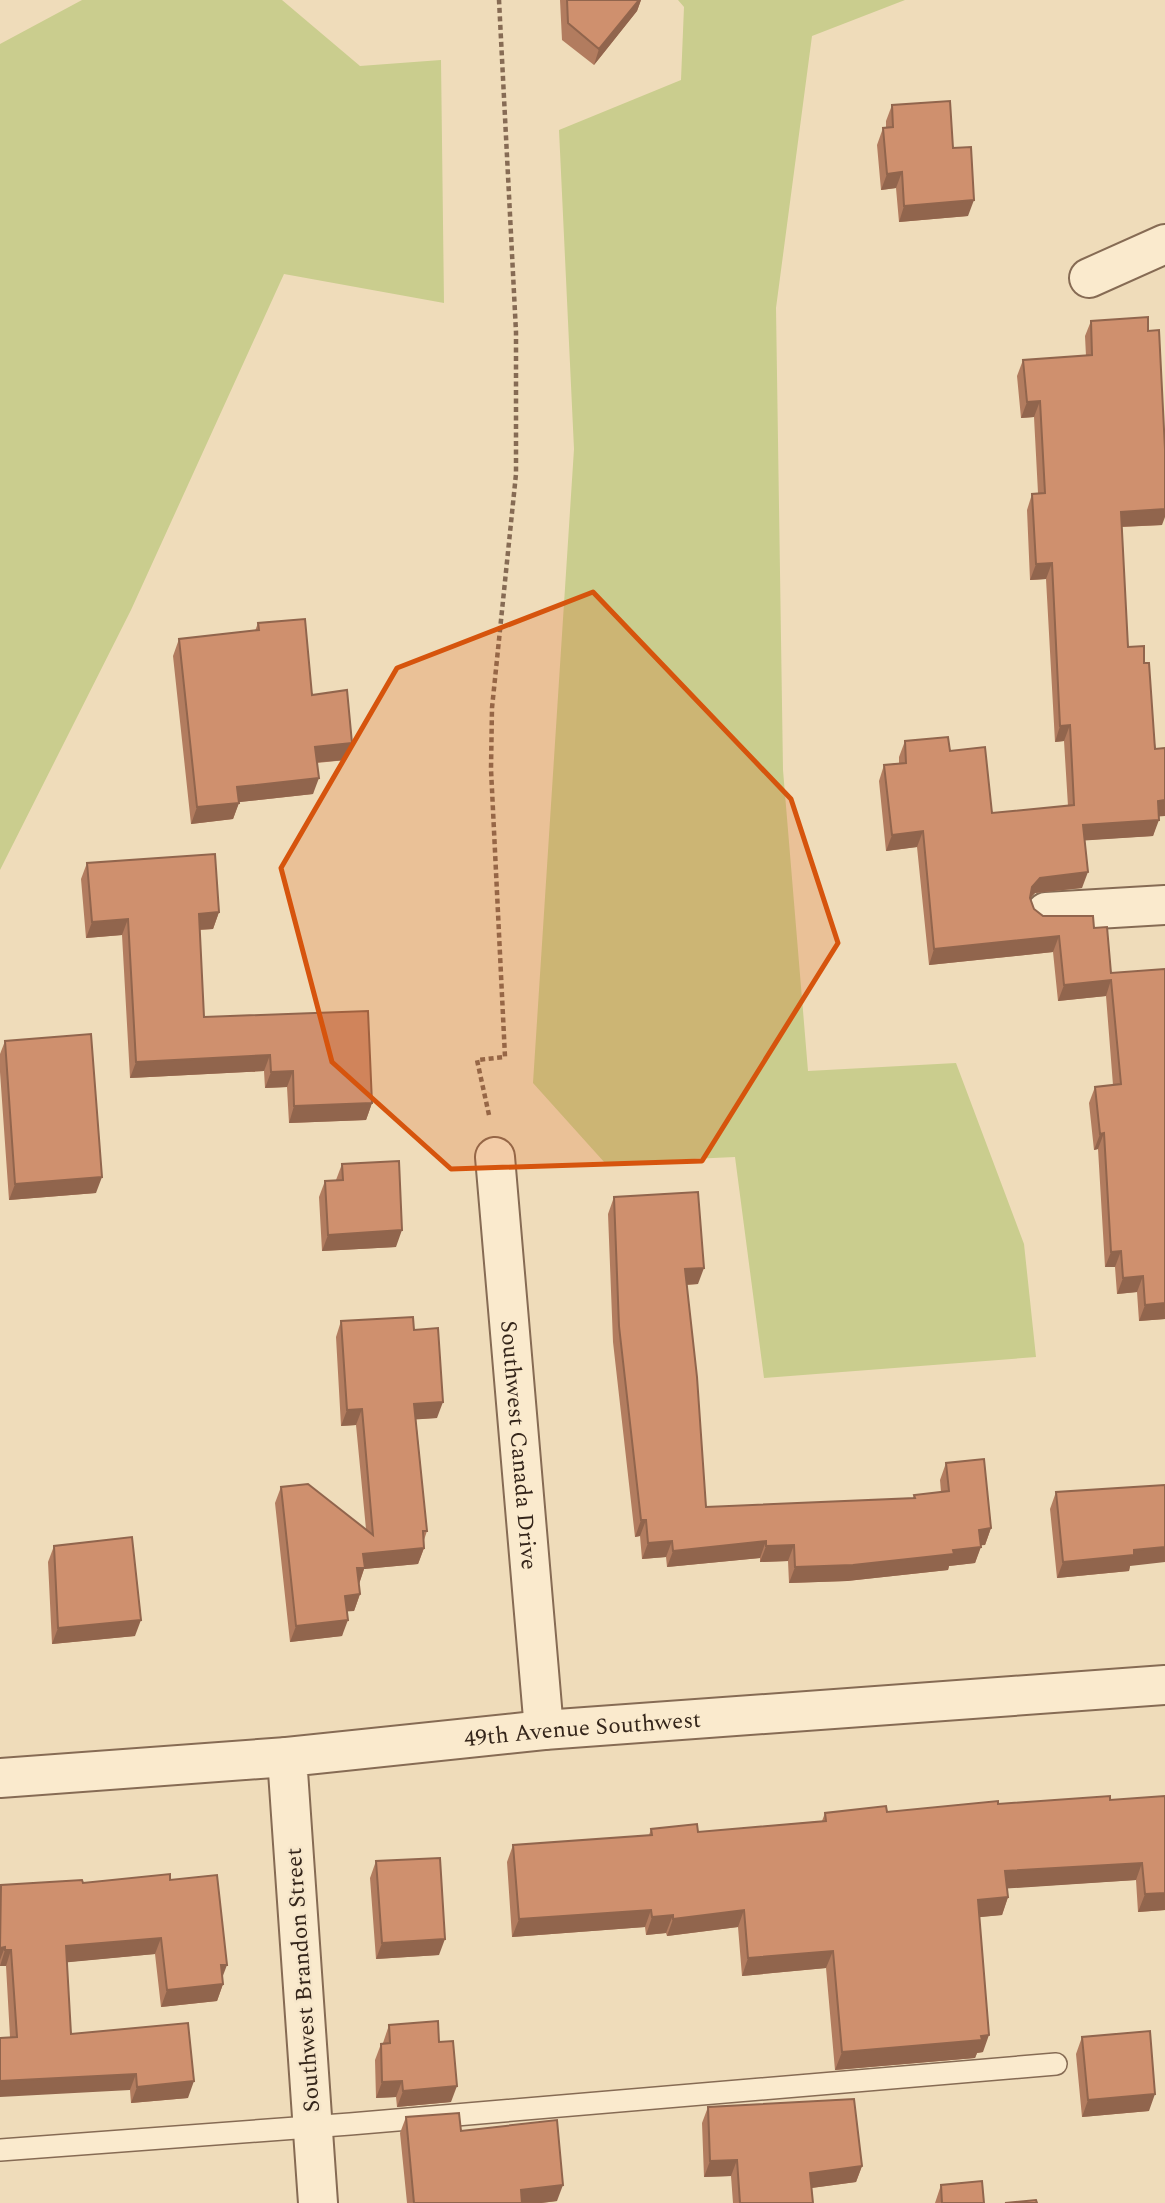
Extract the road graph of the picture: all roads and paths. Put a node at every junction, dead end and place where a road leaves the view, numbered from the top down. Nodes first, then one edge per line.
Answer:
1 (499, 0) edge
2 (1165, 244) edge
3 (1089, 278) dead end
4 (1165, 905) edge
5 (1046, 912) dead end
6 (493, 1139) joint
7 (1165, 1685) edge
8 (544, 1730) junction
9 (287, 1757) junction
10 (0, 1777) edge
11 (1056, 2064) dead end
12 (312, 2127) junction
13 (0, 2150) edge
14 (318, 2203) edge

1 - 6 path
2 - 3 street
4 - 5 street
6 - 8 street, Southwest Canada Drive
7 - 8 street, 49th Avenue Southwest
8 - 9 street, 49th Avenue Southwest
9 - 10 street, 49th Avenue Southwest
9 - 12 street, Southwest Brandon Street
11 - 12 lane
12 - 13 lane
12 - 14 street, Southwest Brandon Street

